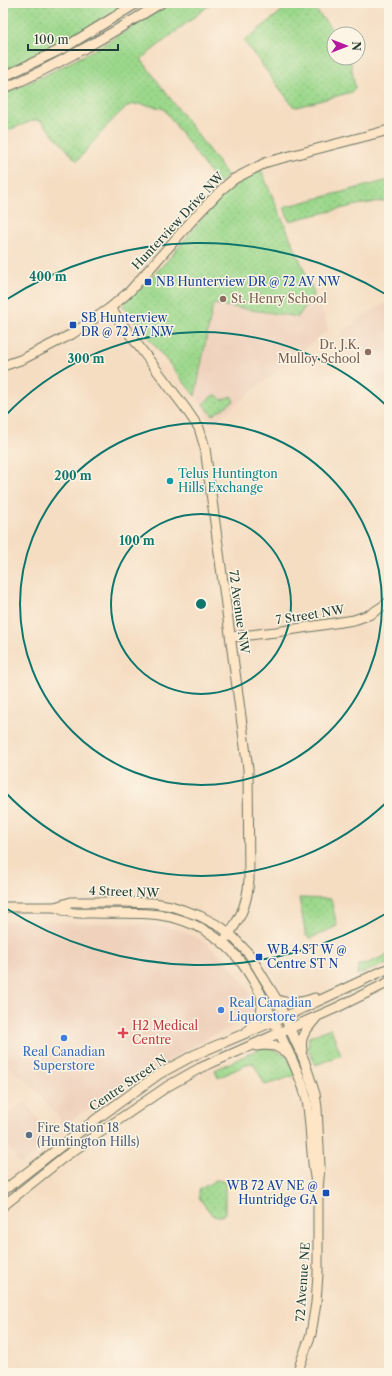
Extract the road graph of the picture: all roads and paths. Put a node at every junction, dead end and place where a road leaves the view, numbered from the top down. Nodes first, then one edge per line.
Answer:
1 (137, 3) edge
2 (161, 3) edge
3 (3, 77) edge
4 (3, 89) edge
5 (389, 130) edge
6 (110, 308) junction
7 (3, 366) edge
8 (389, 602) edge
9 (231, 637) junction
10 (3, 907) edge
11 (55, 907) junction
12 (230, 934) junction
13 (223, 942) junction
14 (389, 968) edge
15 (359, 982) junction
16 (389, 982) edge
17 (260, 991) junction
18 (277, 1000) junction
19 (318, 1016) junction
20 (284, 1018) junction
21 (275, 1022) junction
22 (289, 1028) junction
23 (245, 1033) junction
24 (280, 1033) junction
25 (252, 1045) junction
26 (288, 1053) junction
27 (304, 1060) junction
28 (318, 1190) junction
29 (3, 1191) edge
30 (3, 1206) edge
31 (297, 1373) edge

1 - 3 main road
2 - 4 main road
5 - 6 main road, Hunterview Drive NW
6 - 7 main road, Hunterview Drive NW
6 - 9 main road, 72 Avenue NW
8 - 9 main road, 7 Street NW
9 - 12 main road, 72 Avenue NW
10 - 11 main road, 4 Street NW
11 - 12 main road, 4 Street NW
11 - 13 main road, 4 Street NW
12 - 13 main road, 72 Avenue NW
12 - 18 main road, 4 Street NW
13 - 17 main road, 4 Street NW
14 - 15 main road, Centre Street N
15 - 18 main road
15 - 20 main road, Centre Street N
16 - 19 main road, Centre Street N
17 - 21 main road, 4 Street NW
17 - 23 main road
18 - 20 main road, 4 Street NW
19 - 22 main road, Centre Street N
19 - 27 main road
20 - 21 main road, Centre Street N
20 - 22 main road, 72 Avenue NE
21 - 23 main road, Centre Street N
21 - 24 main road, 72 Avenue NE
22 - 24 main road, Centre Street N
22 - 27 main road, 72 Avenue NE
23 - 29 main road, Centre Street N
24 - 25 main road, Centre Street N
24 - 26 main road, 72 Avenue NE
25 - 26 main road
25 - 30 main road, Centre Street N
26 - 28 main road, 72 Avenue NE
27 - 28 main road, 72 Avenue NE
28 - 31 main road, 72 Avenue NE

